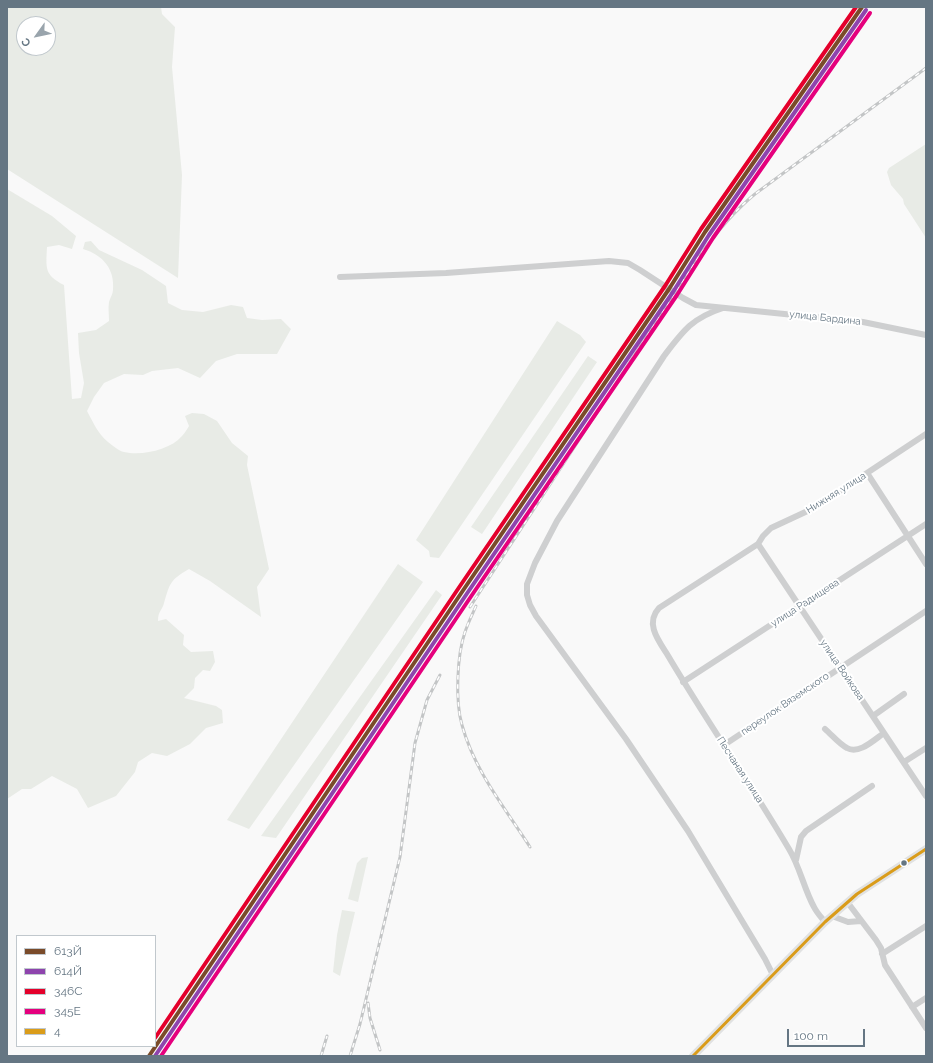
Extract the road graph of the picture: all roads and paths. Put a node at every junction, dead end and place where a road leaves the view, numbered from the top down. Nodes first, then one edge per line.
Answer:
1 (340, 278) dead end
2 (723, 308) junction
3 (926, 335) edge
4 (926, 434) edge
5 (867, 473) junction
6 (926, 524) edge
7 (908, 536) junction
8 (758, 544) junction
9 (926, 564) edge
10 (800, 606) junction
11 (926, 611) edge
12 (652, 620) joint
13 (840, 668) junction
14 (683, 682) junction
15 (904, 694) dead end
16 (873, 716) junction
17 (825, 729) dead end
18 (884, 732) junction
19 (724, 745) junction
20 (926, 748) edge
21 (904, 762) junction
22 (872, 786) dead end
23 (926, 796) edge
24 (926, 850) edge
25 (796, 860) junction
26 (848, 902) junction
27 (832, 916) junction
28 (861, 921) junction
29 (825, 922) junction
30 (926, 926) edge
31 (882, 954) junction
32 (773, 975) junction
33 (926, 998) edge
34 (912, 1007) junction
35 (926, 1028) edge
36 (693, 1056) edge

1 - 2 street, улица Бардина
2 - 3 street, улица Бардина
2 - 32 street
4 - 5 street, Нижняя улица
5 - 7 street
5 - 8 street, Нижняя улица
6 - 7 street, улица Радищева
7 - 9 street
7 - 10 street, улица Радищева
8 - 10 street, улица Войкова
8 - 12 street, Нижняя улица
10 - 13 street, улица Войкова
10 - 14 street, улица Радищева
11 - 13 street, переулок Вяземского
12 - 14 street, Песчаная улица
13 - 16 street, улица Войкова
13 - 19 street, переулок Вяземского
14 - 19 street, Песчаная улица
15 - 16 street
16 - 18 street, улица Войкова
17 - 18 street
18 - 21 street, улица Войкова
19 - 25 street, Песчаная улица
20 - 21 street
21 - 23 street, улица Войкова
22 - 25 street
24 - 26 main road
25 - 29 street, Песчаная улица
26 - 27 main road
26 - 28 street
27 - 28 street
27 - 29 main road
28 - 31 street
29 - 32 main road
30 - 31 street
31 - 34 street
32 - 36 main road
33 - 34 street
34 - 35 street

